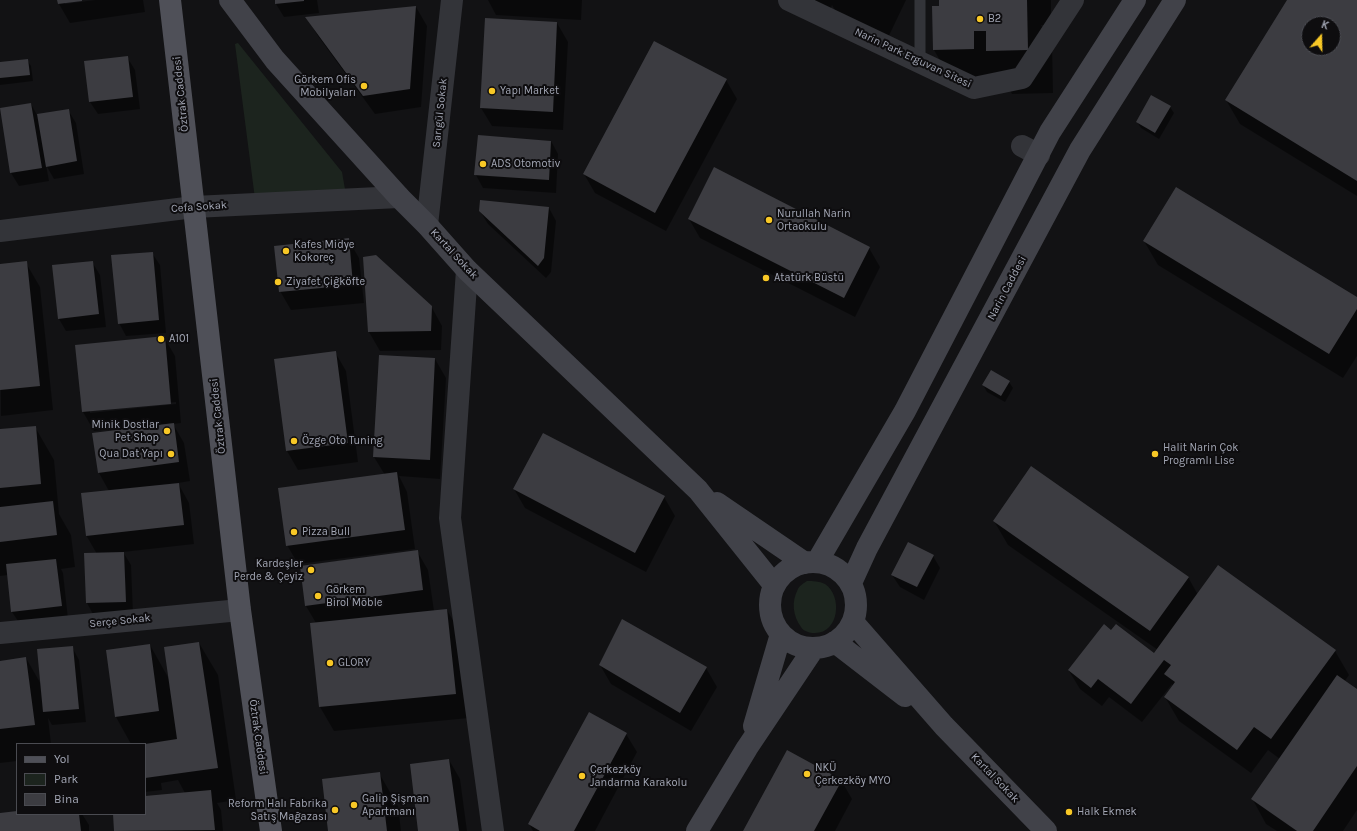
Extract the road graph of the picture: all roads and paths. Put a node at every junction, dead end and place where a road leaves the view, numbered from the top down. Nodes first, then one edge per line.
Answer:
1 (170, 0) edge
2 (230, 0) edge
3 (452, 0) edge
4 (789, 0) edge
5 (920, 0) edge
6 (1073, 0) edge
7 (1135, 0) edge
8 (1175, 0) edge
9 (920, 62) junction
10 (399, 197) junction
11 (194, 206) junction
12 (427, 225) junction
13 (0, 231) edge
14 (467, 270) junction
15 (698, 490) junction
16 (811, 562) junction
17 (850, 583) junction
18 (774, 586) junction
19 (240, 610) junction
20 (853, 622) junction
21 (0, 633) edge
22 (782, 634) junction
23 (835, 642) junction
24 (814, 648) junction
25 (944, 726) junction
26 (747, 748) junction
27 (271, 831) edge
28 (493, 831) edge
29 (697, 831) edge
30 (1046, 831) edge

1 - 11 main road, Öztrak Caddesi
2 - 10 main road, Kartal Sokak
3 - 12 street, Sarıgül Sokak
4 - 9 street, Narin Park Erguvan Sitesi
5 - 9 lane
6 - 9 street, Narin Park Erguvan Sitesi
7 - 16 main road
8 - 17 main road, Narin Caddesi
10 - 11 street, Cefa Sokak
10 - 12 main road, Kartal Sokak
11 - 13 street, Cefa Sokak
11 - 19 main road, Öztrak Caddesi
12 - 14 main road, Kartal Sokak
14 - 15 main road, Kartal Sokak
14 - 28 street
15 - 16 main road
15 - 18 main road
16 - 17 main road
16 - 18 main road
17 - 20 main road
18 - 22 main road
19 - 21 street, Serçe Sokak
19 - 27 main road, Öztrak Caddesi
20 - 23 main road
20 - 25 main road
22 - 24 main road
22 - 26 main road
23 - 24 main road
23 - 25 main road
24 - 26 main road
25 - 30 main road, Kartal Sokak
26 - 29 main road

